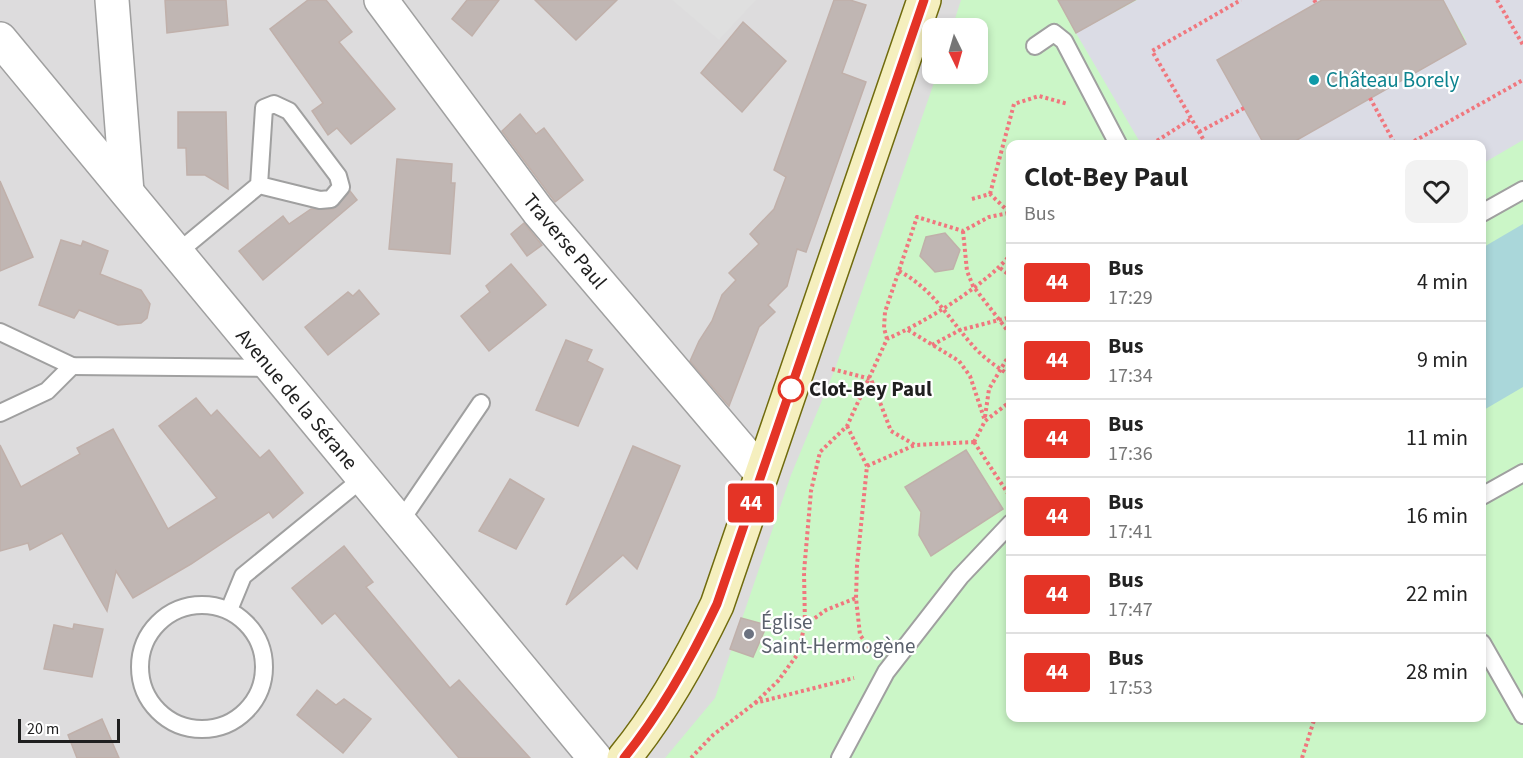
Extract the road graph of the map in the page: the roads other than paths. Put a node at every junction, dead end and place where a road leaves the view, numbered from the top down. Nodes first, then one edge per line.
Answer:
1 (112, 0) edge
2 (381, 0) edge
3 (924, 0) edge
4 (0, 39) edge
5 (1035, 46) dead end
6 (12, 68) edge
7 (1116, 140) edge
8 (259, 185) junction
9 (1523, 190) edge
10 (127, 192) junction
11 (1486, 211) edge
12 (177, 253) junction
13 (0, 332) edge
14 (72, 366) junction
15 (270, 368) junction
16 (481, 403) dead end
17 (0, 413) edge
18 (761, 473) junction
19 (1523, 473) edge
20 (363, 478) junction
21 (1486, 493) edge
22 (400, 522) junction
23 (1006, 528) edge
24 (229, 610) junction
25 (1486, 650) edge
26 (1523, 715) edge
27 (595, 758) edge
28 (624, 758) edge
29 (840, 758) edge

1 - 10 street
2 - 18 street, Traverse Paul
3 - 18 street
4 - 6 street, Avenue de la Sérane
5 - 7 lane
6 - 10 street, Avenue de la Sérane
8 - 8 lane
8 - 12 lane
9 - 11 lane
10 - 12 street, Avenue de la Sérane
12 - 15 street, Avenue de la Sérane
13 - 14 lane
14 - 15 lane
14 - 17 lane
15 - 20 street, Avenue de la Sérane
16 - 22 lane
18 - 28 street
19 - 21 lane
20 - 22 street, Avenue de la Sérane
20 - 24 lane
22 - 27 street, Avenue de la Sérane
23 - 29 lane
24 - 24 lane
25 - 26 lane

